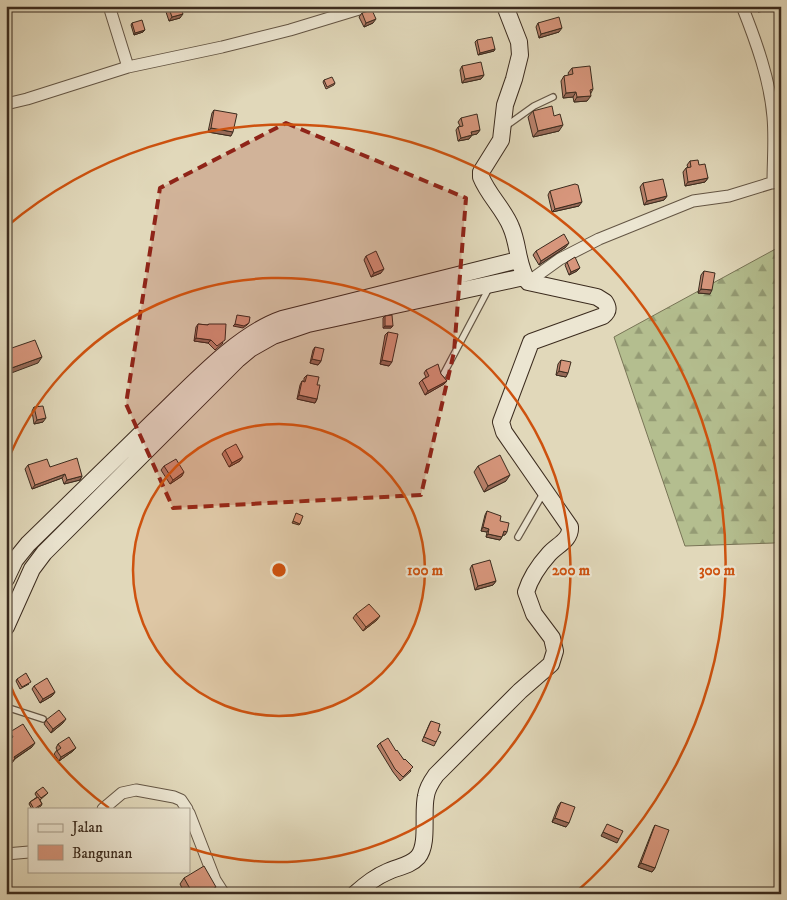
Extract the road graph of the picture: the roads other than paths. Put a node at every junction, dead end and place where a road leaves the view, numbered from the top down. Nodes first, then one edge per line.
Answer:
1 (110, 6) edge
2 (369, 6) edge
3 (505, 6) edge
4 (742, 6) edge
5 (128, 67) junction
6 (552, 97) dead end
7 (6, 104) edge
8 (502, 128) junction
9 (777, 181) edge
10 (518, 260) junction
11 (526, 280) junction
12 (491, 283) junction
13 (443, 375) edge
14 (545, 490) junction
15 (518, 537) dead end
16 (6, 579) edge
17 (6, 628) edge
18 (6, 707) edge
19 (43, 718) dead end
20 (104, 808) edge
21 (186, 808) edge
22 (190, 816) edge
23 (28, 852) edge
24 (6, 854) edge
25 (224, 894) edge
26 (355, 894) edge

1 - 5 street
2 - 5 street
3 - 8 street
4 - 9 street
5 - 7 street
6 - 8 lane
8 - 10 street
9 - 11 street
10 - 11 street
10 - 16 street
11 - 12 street
11 - 14 street
12 - 13 lane
12 - 17 street
14 - 15 lane
14 - 26 street
18 - 19 lane
20 - 21 street
22 - 25 street
23 - 24 street

